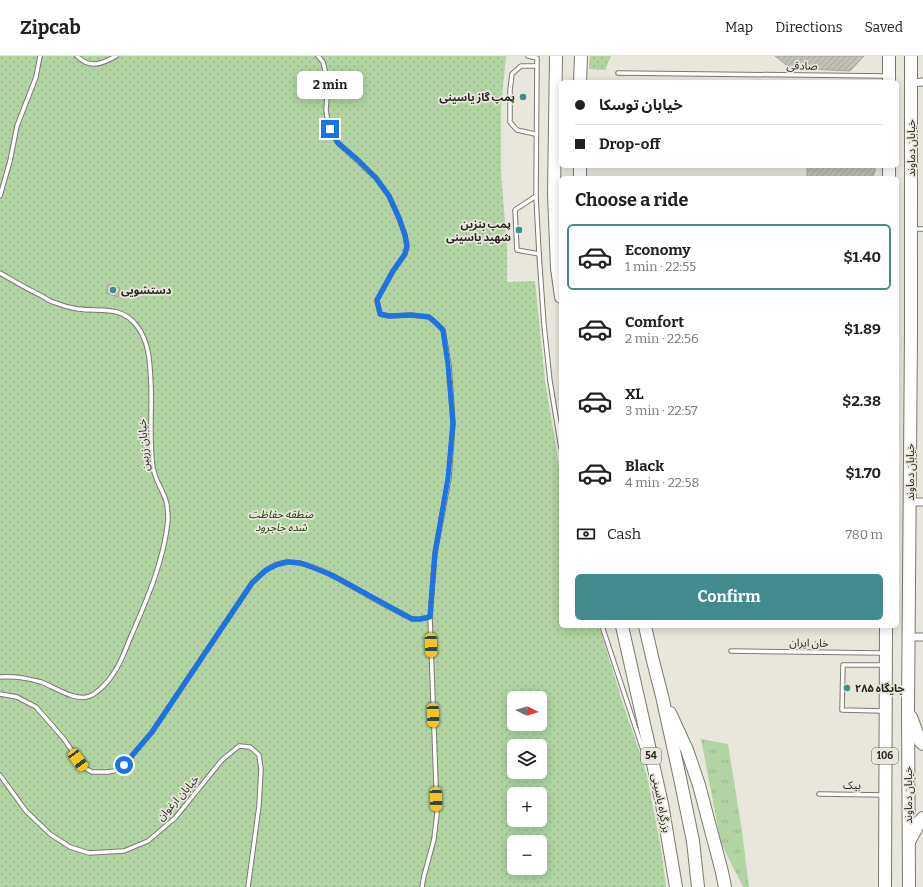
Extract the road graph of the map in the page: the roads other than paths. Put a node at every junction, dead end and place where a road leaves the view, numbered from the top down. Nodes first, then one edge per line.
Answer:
1 (40, 56) edge
2 (77, 56) edge
3 (116, 56) edge
4 (318, 56) edge
5 (528, 56) edge
6 (556, 56) edge
7 (581, 56) edge
8 (889, 56) edge
9 (911, 56) edge
10 (537, 57) edge
11 (536, 66) junction
12 (618, 73) dead end
13 (889, 79) edge
14 (580, 80) edge
15 (917, 83) edge
16 (536, 134) junction
17 (0, 196) edge
18 (536, 196) junction
19 (911, 229) junction
20 (923, 229) edge
21 (539, 254) junction
22 (0, 272) edge
23 (559, 282) edge
24 (559, 436) edge
25 (909, 502) junction
26 (923, 502) edge
27 (430, 617) junction
28 (603, 628) edge
29 (622, 628) edge
30 (645, 628) edge
31 (886, 628) edge
32 (908, 637) junction
33 (923, 637) edge
34 (732, 652) dead end
35 (886, 659) junction
36 (0, 676) edge
37 (0, 694) edge
38 (662, 696) junction
39 (908, 709) junction
40 (886, 711) junction
41 (923, 744) edge
42 (647, 760) dead end
43 (650, 768) dead end
44 (0, 775) edge
45 (819, 794) dead end
46 (885, 794) junction
47 (662, 804) junction
48 (923, 818) edge
49 (908, 843) junction
50 (248, 887) edge
51 (422, 887) edge
52 (676, 887) edge
53 (698, 887) edge
54 (726, 887) edge
55 (885, 887) edge
56 (909, 887) edge

1 - 17 lane
2 - 3 lane
4 - 27 lane
5 - 10 lane
6 - 23 main road
7 - 14 main road
8 - 13 main road
9 - 15 main road, خیابان دماوند / 106
10 - 11 lane
11 - 16 lane
11 - 16 lane
12 - 13 lane, صادقی
15 - 19 main road, خیابان دماوند / 106
16 - 18 lane
18 - 21 lane
18 - 21 lane
19 - 20 lane
19 - 25 main road, خیابان دماوند / 106
21 - 24 lane
22 - 36 lane, خیابان زربین
25 - 26 street
25 - 32 main road, خیابان دماوند / 106
27 - 37 lane
27 - 51 lane
28 - 42 lane
29 - 47 main road, بزرگراه یاسینی / 54
30 - 38 main road, 54
31 - 35 main road, خیابان دماوند / 106
32 - 33 street
32 - 39 main road, خیابان دماوند / 106
34 - 35 lane, خان ایران
35 - 40 main road, خیابان دماوند / 106
35 - 40 lane
38 - 53 main road, 54
38 - 54 main road
39 - 41 main road
39 - 49 main road, خیابان دماوند / 106
40 - 46 main road, خیابان دماوند / 106
43 - 47 lane
44 - 50 lane, خیابان ارغوان
45 - 46 lane, بیک
46 - 55 main road, خیابان دماوند / 106
47 - 52 main road, بزرگراه یاسینی / 54
48 - 49 main road
49 - 56 main road, خیابان دماوند / 106

